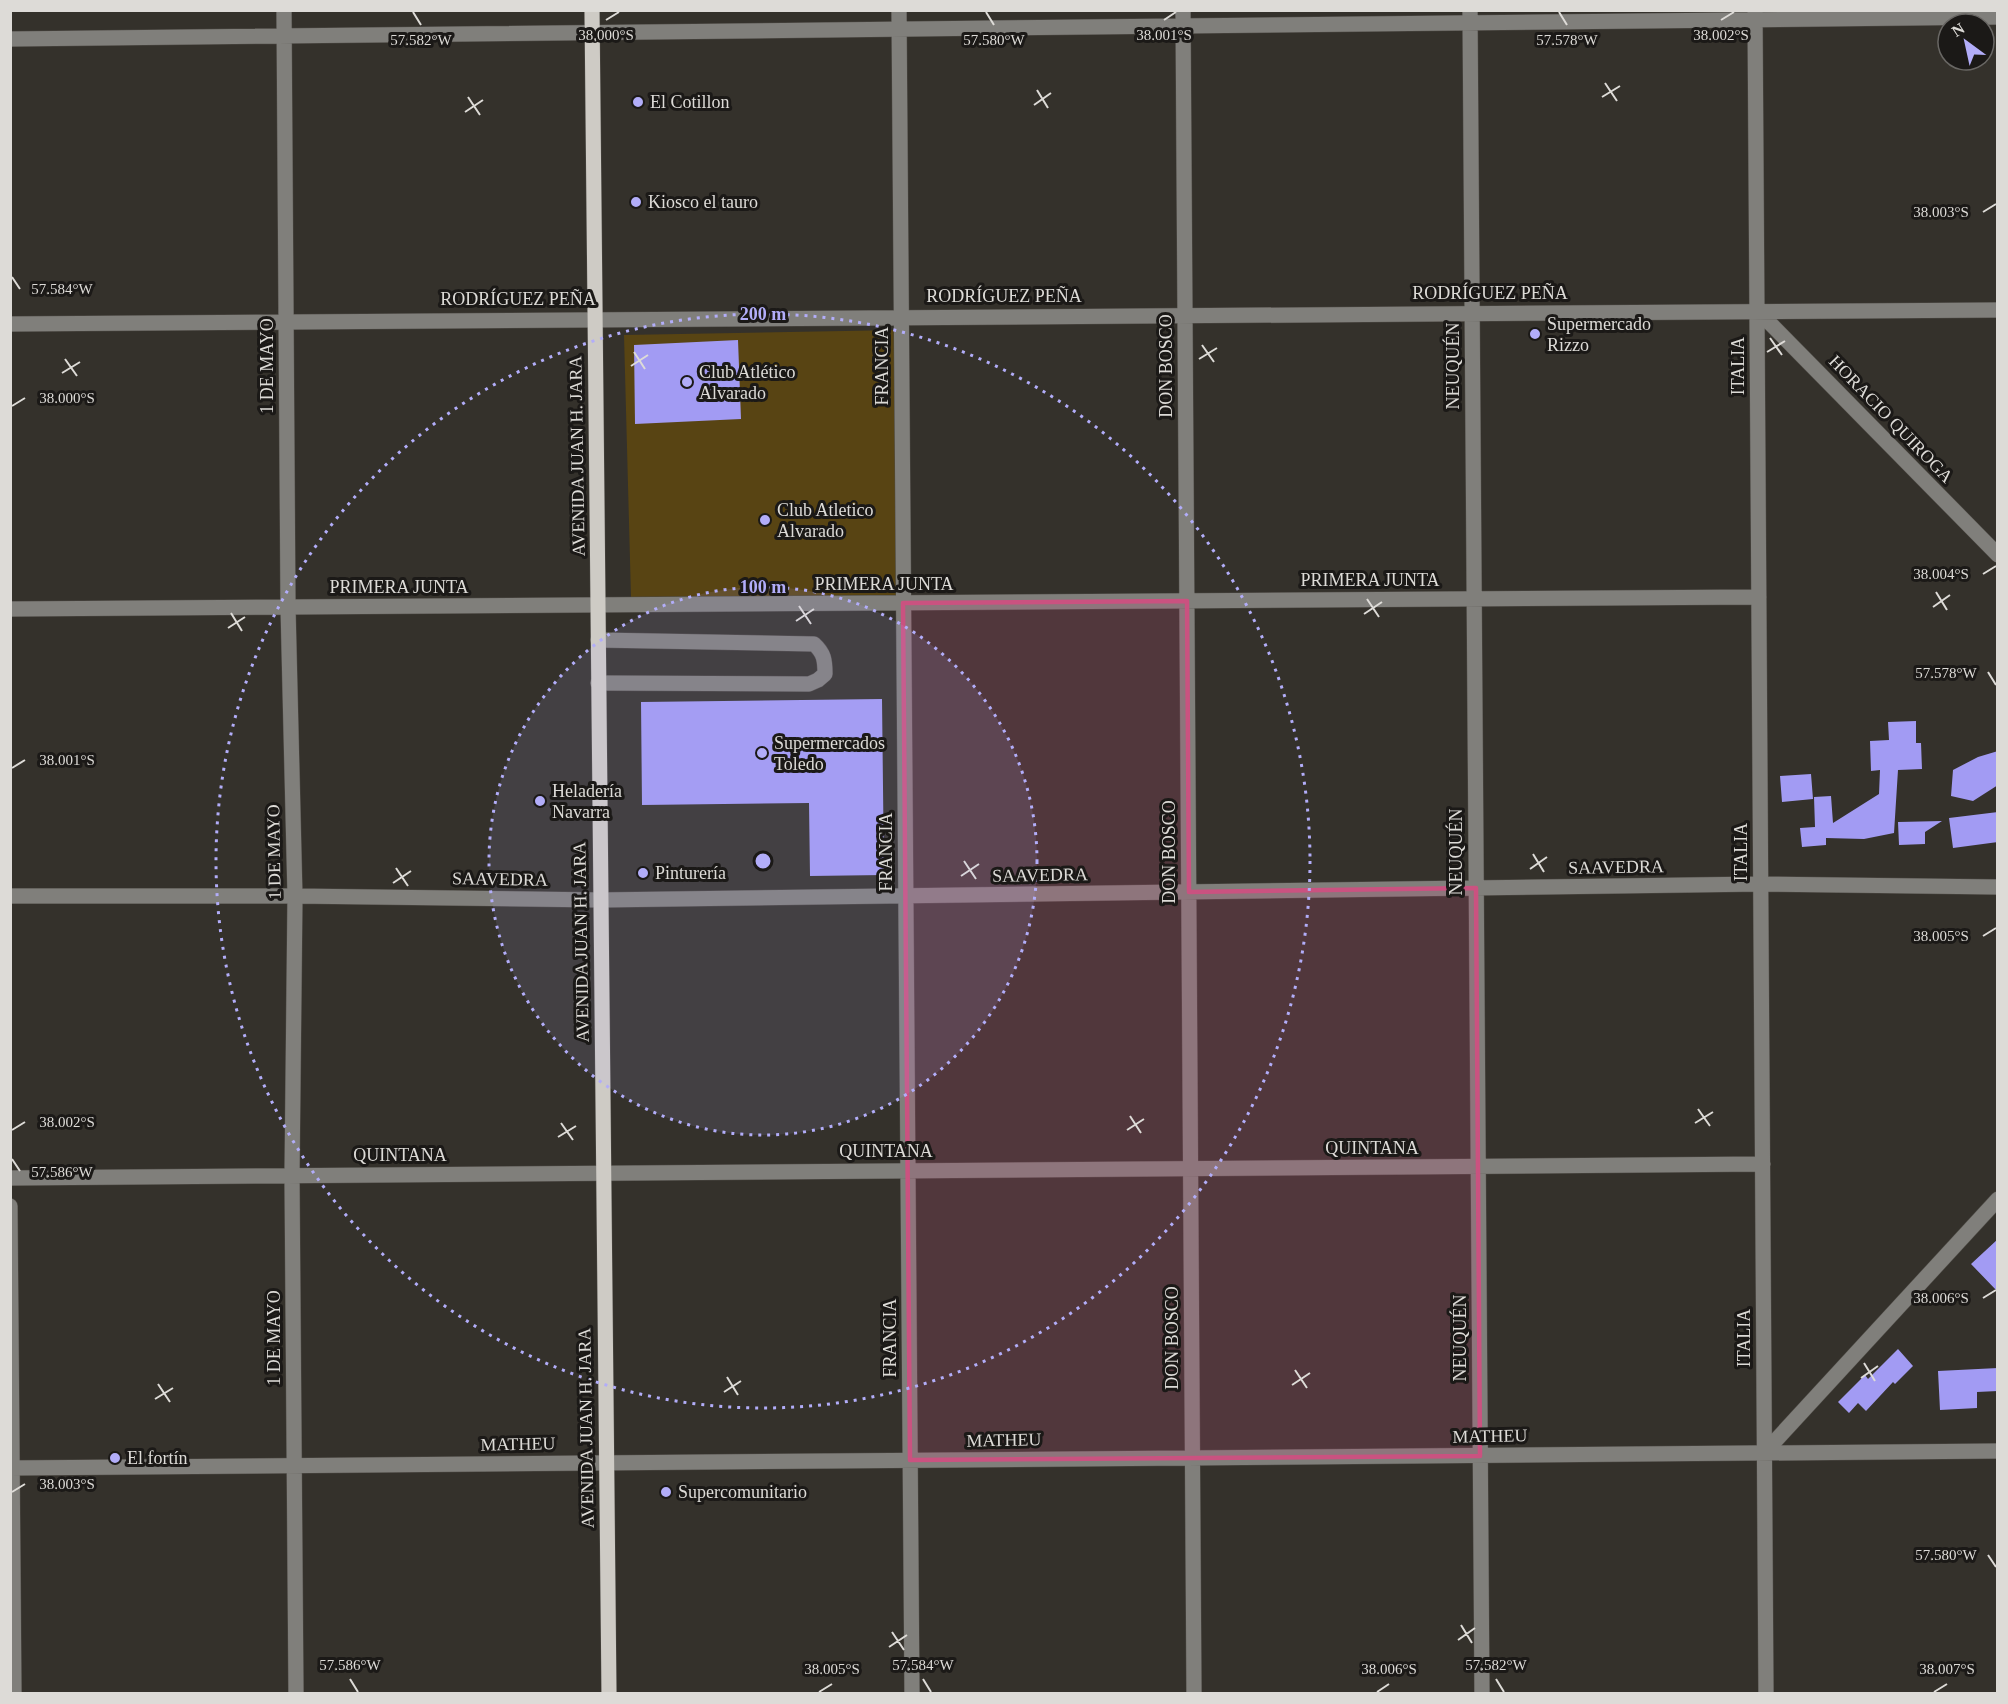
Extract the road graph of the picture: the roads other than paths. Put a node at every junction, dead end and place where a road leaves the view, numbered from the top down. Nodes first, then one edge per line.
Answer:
1 (284, 10) edge
2 (592, 10) edge
3 (899, 10) edge
4 (1755, 15) edge
5 (1470, 16) edge
6 (1998, 17) edge
7 (1183, 18) edge
8 (899, 29) junction
9 (592, 32) junction
10 (284, 36) junction
11 (10, 39) edge
12 (1757, 310) junction
13 (1998, 310) edge
14 (1472, 312) junction
15 (1185, 315) junction
16 (901, 316) junction
17 (595, 318) junction
18 (286, 321) junction
19 (10, 324) edge
20 (1998, 555) edge
21 (1759, 597) junction
22 (1474, 599) junction
23 (1187, 601) junction
24 (903, 603) junction
25 (598, 605) junction
26 (288, 607) junction
27 (10, 609) edge
28 (598, 640) junction
29 (598, 683) junction
30 (1761, 884) junction
31 (1998, 887) edge
32 (1476, 888) junction
33 (1189, 892) junction
34 (10, 896) edge
35 (295, 896) junction
36 (906, 896) junction
37 (600, 900) junction
38 (1762, 1164) junction
39 (1478, 1166) junction
40 (1190, 1169) junction
41 (908, 1171) junction
42 (603, 1173) junction
43 (292, 1176) junction
44 (10, 1178) edge
45 (1998, 1199) edge
46 (10, 1206) edge
47 (1998, 1451) edge
48 (1765, 1452) junction
49 (1480, 1456) junction
50 (1192, 1457) junction
51 (910, 1460) junction
52 (606, 1463) junction
53 (294, 1466) junction
54 (11, 1468) edge
55 (14, 1694) edge
56 (296, 1694) edge
57 (609, 1694) edge
58 (912, 1694) edge
59 (1194, 1694) edge
60 (1482, 1694) edge
61 (1766, 1694) edge

1 - 10 street, 1 DE MAYO
2 - 9 main road, AVENIDA JUAN H. JARA
3 - 8 street, FRANCIA
4 - 5 street
4 - 6 street
4 - 12 street, ITALIA
5 - 7 street
5 - 14 street, NEUQUÉN
7 - 8 street
7 - 15 street, DON BOSCO
8 - 9 street
8 - 16 street, FRANCIA
9 - 10 street
9 - 17 main road, AVENIDA JUAN H. JARA
10 - 11 street
10 - 18 street, 1 DE MAYO
12 - 13 street, RODRÍGUEZ PEÑA
12 - 14 street, RODRÍGUEZ PEÑA
12 - 20 street, HORACIO QUIROGA
12 - 21 street, ITALIA
14 - 15 street, RODRÍGUEZ PEÑA
14 - 22 street, NEUQUÉN
15 - 16 street, RODRÍGUEZ PEÑA
15 - 23 street, DON BOSCO
16 - 17 street, RODRÍGUEZ PEÑA
16 - 24 street, FRANCIA
17 - 18 street, RODRÍGUEZ PEÑA
17 - 25 main road, AVENIDA JUAN H. JARA
18 - 19 street, RODRÍGUEZ PEÑA
18 - 26 street, 1 DE MAYO
21 - 22 street, PRIMERA JUNTA
21 - 30 street, ITALIA
22 - 23 street, PRIMERA JUNTA
22 - 32 street, NEUQUÉN
23 - 24 street, PRIMERA JUNTA
23 - 33 street, DON BOSCO
24 - 25 street, PRIMERA JUNTA
24 - 36 street, FRANCIA
25 - 26 street, PRIMERA JUNTA
25 - 28 main road, AVENIDA JUAN H. JARA
26 - 27 street, PRIMERA JUNTA
26 - 35 street, 1 DE MAYO
28 - 29 main road, AVENIDA JUAN H. JARA
28 - 29 street
29 - 37 main road, AVENIDA JUAN H. JARA
30 - 31 street, SAAVEDRA
30 - 32 street, SAAVEDRA
30 - 38 street, ITALIA
32 - 33 street, SAAVEDRA
32 - 39 street, NEUQUÉN
33 - 36 street, SAAVEDRA
33 - 40 street, DON BOSCO
34 - 35 street, SAAVEDRA
35 - 37 street, SAAVEDRA
35 - 43 street, 1 DE MAYO
36 - 37 street, SAAVEDRA
36 - 41 street, FRANCIA
37 - 42 main road, AVENIDA JUAN H. JARA
38 - 39 street, QUINTANA
38 - 48 street, ITALIA
39 - 40 street, QUINTANA
39 - 49 street, NEUQUÉN
40 - 41 street, QUINTANA
40 - 50 street, DON BOSCO
41 - 42 street, QUINTANA
41 - 51 street, FRANCIA
42 - 43 street, QUINTANA
42 - 52 main road, AVENIDA JUAN H. JARA
43 - 44 street, QUINTANA
43 - 53 street, 1 DE MAYO
45 - 48 street
46 - 54 street
47 - 48 street, MATHEU
48 - 49 street, MATHEU
48 - 61 street, ITALIA
49 - 50 street, MATHEU
49 - 60 street, NEUQUÉN
50 - 51 street, MATHEU
50 - 59 street, DON BOSCO
51 - 52 street, MATHEU
51 - 58 street, FRANCIA
52 - 53 street, MATHEU
52 - 57 main road, AVENIDA JUAN H. JARA
53 - 54 street, MATHEU
53 - 56 street, 1 DE MAYO
54 - 55 street

